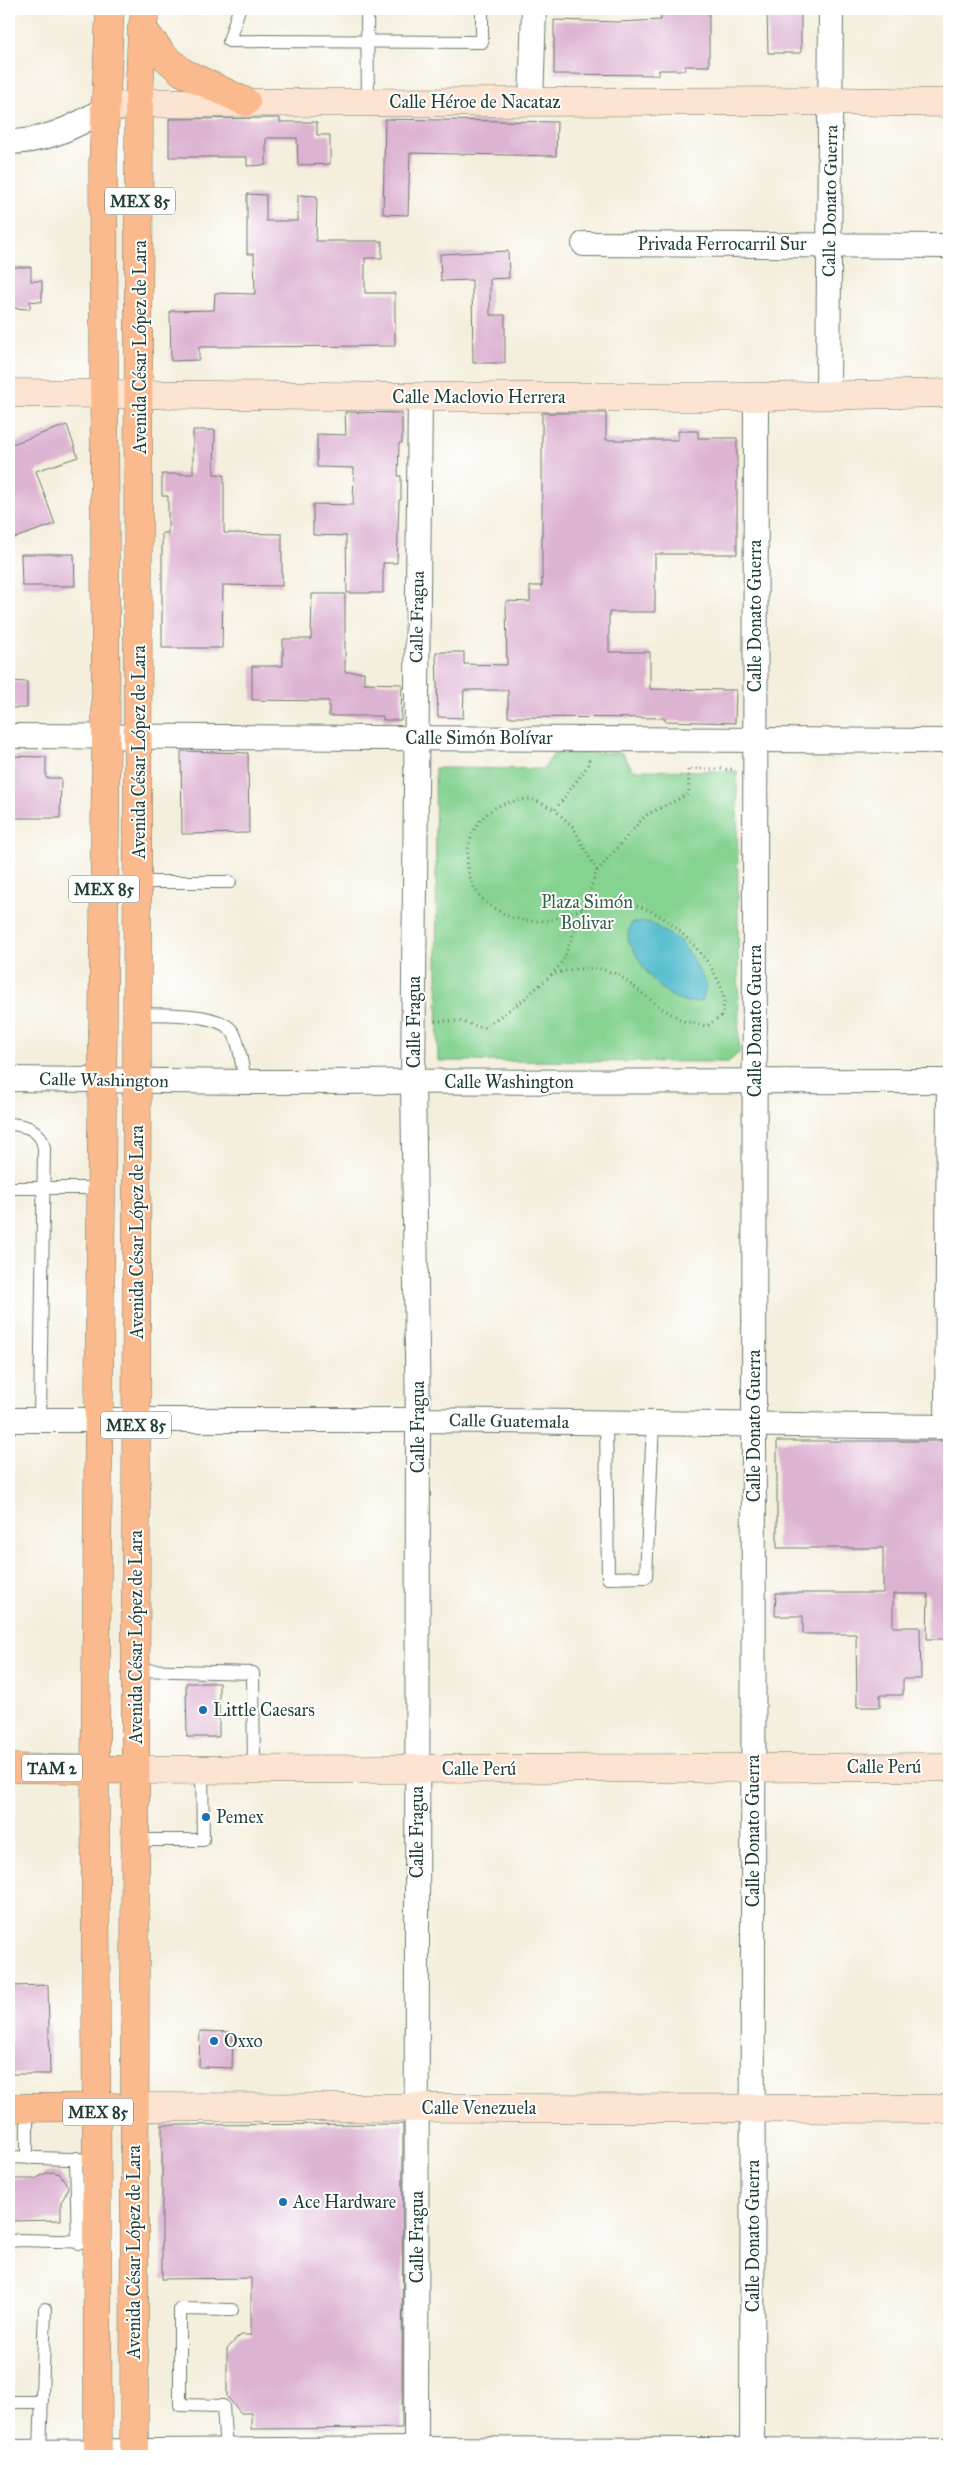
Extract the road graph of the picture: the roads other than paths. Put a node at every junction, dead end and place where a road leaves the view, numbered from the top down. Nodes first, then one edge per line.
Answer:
1 (110, 9) edge
2 (239, 9) edge
3 (367, 9) edge
4 (482, 9) edge
5 (534, 9) edge
6 (831, 9) edge
7 (144, 18) edge
8 (368, 40) junction
9 (831, 101) junction
10 (246, 102) junction
11 (368, 102) junction
12 (139, 103) junction
13 (531, 103) junction
14 (949, 103) edge
15 (104, 109) junction
16 (9, 142) edge
17 (584, 244) dead end
18 (829, 245) junction
19 (949, 246) edge
20 (9, 393) edge
21 (949, 393) edge
22 (105, 394) junction
23 (140, 394) junction
24 (828, 394) junction
25 (756, 396) junction
26 (420, 397) junction
27 (9, 736) edge
28 (415, 737) junction
29 (106, 738) junction
30 (139, 738) junction
31 (755, 740) junction
32 (949, 741) edge
33 (138, 882) junction
34 (230, 882) dead end
35 (138, 1014) junction
36 (9, 1079) edge
37 (102, 1081) junction
38 (138, 1081) junction
39 (946, 1081) edge
40 (245, 1082) junction
41 (413, 1082) junction
42 (755, 1082) junction
43 (9, 1124) edge
44 (9, 1188) edge
45 (44, 1188) junction
46 (101, 1188) junction
47 (100, 1418) junction
48 (136, 1418) junction
49 (9, 1420) edge
50 (40, 1420) junction
51 (418, 1420) junction
52 (606, 1422) junction
53 (653, 1423) junction
54 (754, 1423) junction
55 (945, 1427) edge
56 (136, 1670) junction
57 (753, 1767) junction
58 (949, 1767) edge
59 (9, 1768) edge
60 (95, 1768) junction
61 (417, 1769) junction
62 (135, 1770) junction
63 (202, 1770) junction
64 (254, 1770) junction
65 (135, 1840) junction
66 (98, 2106) junction
67 (134, 2107) junction
68 (18, 2108) edge
69 (417, 2108) junction
70 (753, 2108) junction
71 (949, 2109) edge
72 (9, 2157) edge
73 (27, 2157) junction
74 (87, 2159) junction
75 (9, 2242) edge
76 (88, 2243) junction
77 (45, 2309) dead end
78 (232, 2310) dead end
79 (9, 2402) edge
80 (42, 2402) junction
81 (949, 2451) edge
82 (9, 2452) edge
83 (40, 2452) junction
84 (226, 2452) junction
85 (416, 2452) edge
86 (752, 2452) edge
87 (134, 2454) edge
88 (298, 2454) edge
89 (98, 2455) edge

1 - 15 main road, Avenida César López de Lara / MEX 85
2 - 8 lane
3 - 8 lane
4 - 8 lane
5 - 13 street
6 - 9 street, Calle Donato Guerra
7 - 10 main road
7 - 12 main road, Avenida César López de Lara / MEX 85
8 - 11 lane
9 - 13 street, Calle Héroe de Nacataz
9 - 14 street, Calle Héroe de Nacataz
9 - 18 street, Calle Donato Guerra
10 - 11 street, Calle Héroe de Nacataz
10 - 12 street, Calle Héroe de Nacataz
11 - 13 street, Calle Héroe de Nacataz
12 - 15 street, Calle Héroe de Nacataz
12 - 23 main road, Avenida César López de Lara / MEX 85
15 - 16 street, Calle Héroe de Nacataz
15 - 22 main road, Avenida César López de Lara / MEX 85
17 - 18 street, Privada Ferrocarril Sur
18 - 19 street, Privada Ferrocarril Sur
18 - 24 street, Calle Donato Guerra
20 - 22 street, Calle Maclovio Herrera
21 - 24 street, Calle Maclovio Herrera
22 - 23 street, Calle Maclovio Herrera
22 - 29 main road, Avenida César López de Lara / MEX 85
23 - 26 street, Calle Maclovio Herrera
23 - 30 main road, Avenida César López de Lara / MEX 85
24 - 25 street, Calle Maclovio Herrera
25 - 26 street, Calle Maclovio Herrera
25 - 31 street, Calle Donato Guerra
26 - 28 street, Calle Fragua
27 - 29 street, Calle Simón Bolívar
28 - 30 street, Calle Simón Bolívar
28 - 31 street, Calle Simón Bolívar
28 - 41 street, Calle Fragua
29 - 30 street, Calle Simón Bolívar
29 - 37 main road, Avenida César López de Lara / MEX 85
30 - 33 main road, Avenida César López de Lara / MEX 85
31 - 32 street, Calle Simón Bolívar
31 - 42 street, Calle Donato Guerra
33 - 34 lane
33 - 35 main road, Avenida César López de Lara / MEX 85
35 - 38 main road, Avenida César López de Lara / MEX 85
35 - 40 lane
36 - 37 street, Calle Washington
37 - 38 street, Calle Washington
37 - 46 main road, Avenida César López de Lara / MEX 85
38 - 40 street, Calle Washington
38 - 48 main road, Avenida César López de Lara / MEX 85
39 - 42 street, Calle Washington
39 - 55 lane
40 - 41 street, Calle Washington
41 - 42 street, Calle Washington
41 - 51 street, Calle Fragua
42 - 54 street, Calle Donato Guerra
43 - 45 lane
44 - 45 lane
45 - 46 lane
45 - 50 lane
46 - 47 main road, Avenida César López de Lara / MEX 85
47 - 48 street, Calle Guatemala
47 - 50 street, Calle Guatemala
47 - 60 main road, Avenida César López de Lara / MEX 85
48 - 51 street, Calle Guatemala
48 - 56 main road, Avenida César López de Lara / MEX 85
49 - 50 street, Calle Guatemala
51 - 52 street, Calle Guatemala
51 - 61 street, Calle Fragua
52 - 53 street, Calle Guatemala
52 - 53 lane
53 - 54 street, Calle Guatemala
54 - 55 street, Calle Guatemala
54 - 57 street, Calle Donato Guerra
56 - 62 main road, Avenida César López de Lara / MEX 85
56 - 64 lane
57 - 58 street, Calle Perú
57 - 61 street, Calle Perú
57 - 70 street, Calle Donato Guerra
59 - 60 main road, Calle Perú / TAM 2
60 - 62 main road, Calle Perú / TAM 2
60 - 66 main road, Avenida César López de Lara / MEX 85
61 - 64 street, Calle Perú
61 - 69 street, Calle Fragua
62 - 63 street, Calle Perú
62 - 65 main road, Avenida César López de Lara / MEX 85
63 - 64 street, Calle Perú
63 - 65 lane
65 - 67 main road, Avenida César López de Lara / MEX 85
66 - 67 main road, Calle Venezuela
66 - 68 main road, Calle Venezuela
66 - 74 main road, Avenida César López de Lara / MEX 85
67 - 69 street, Calle Venezuela
67 - 87 main road, Avenida César López de Lara / MEX 85
68 - 73 lane
69 - 70 street, Calle Venezuela
69 - 85 street, Calle Fragua
70 - 71 street, Calle Venezuela
70 - 86 street, Calle Donato Guerra
72 - 73 lane
73 - 74 lane
74 - 76 main road, Avenida César López de Lara / MEX 85
75 - 76 lane
76 - 89 main road, Avenida César López de Lara / MEX 85
77 - 80 lane
78 - 84 lane
79 - 80 lane
80 - 83 lane
81 - 86 street
82 - 83 street
83 - 89 street
84 - 87 street
84 - 88 street
85 - 86 street
85 - 88 street
87 - 89 street

